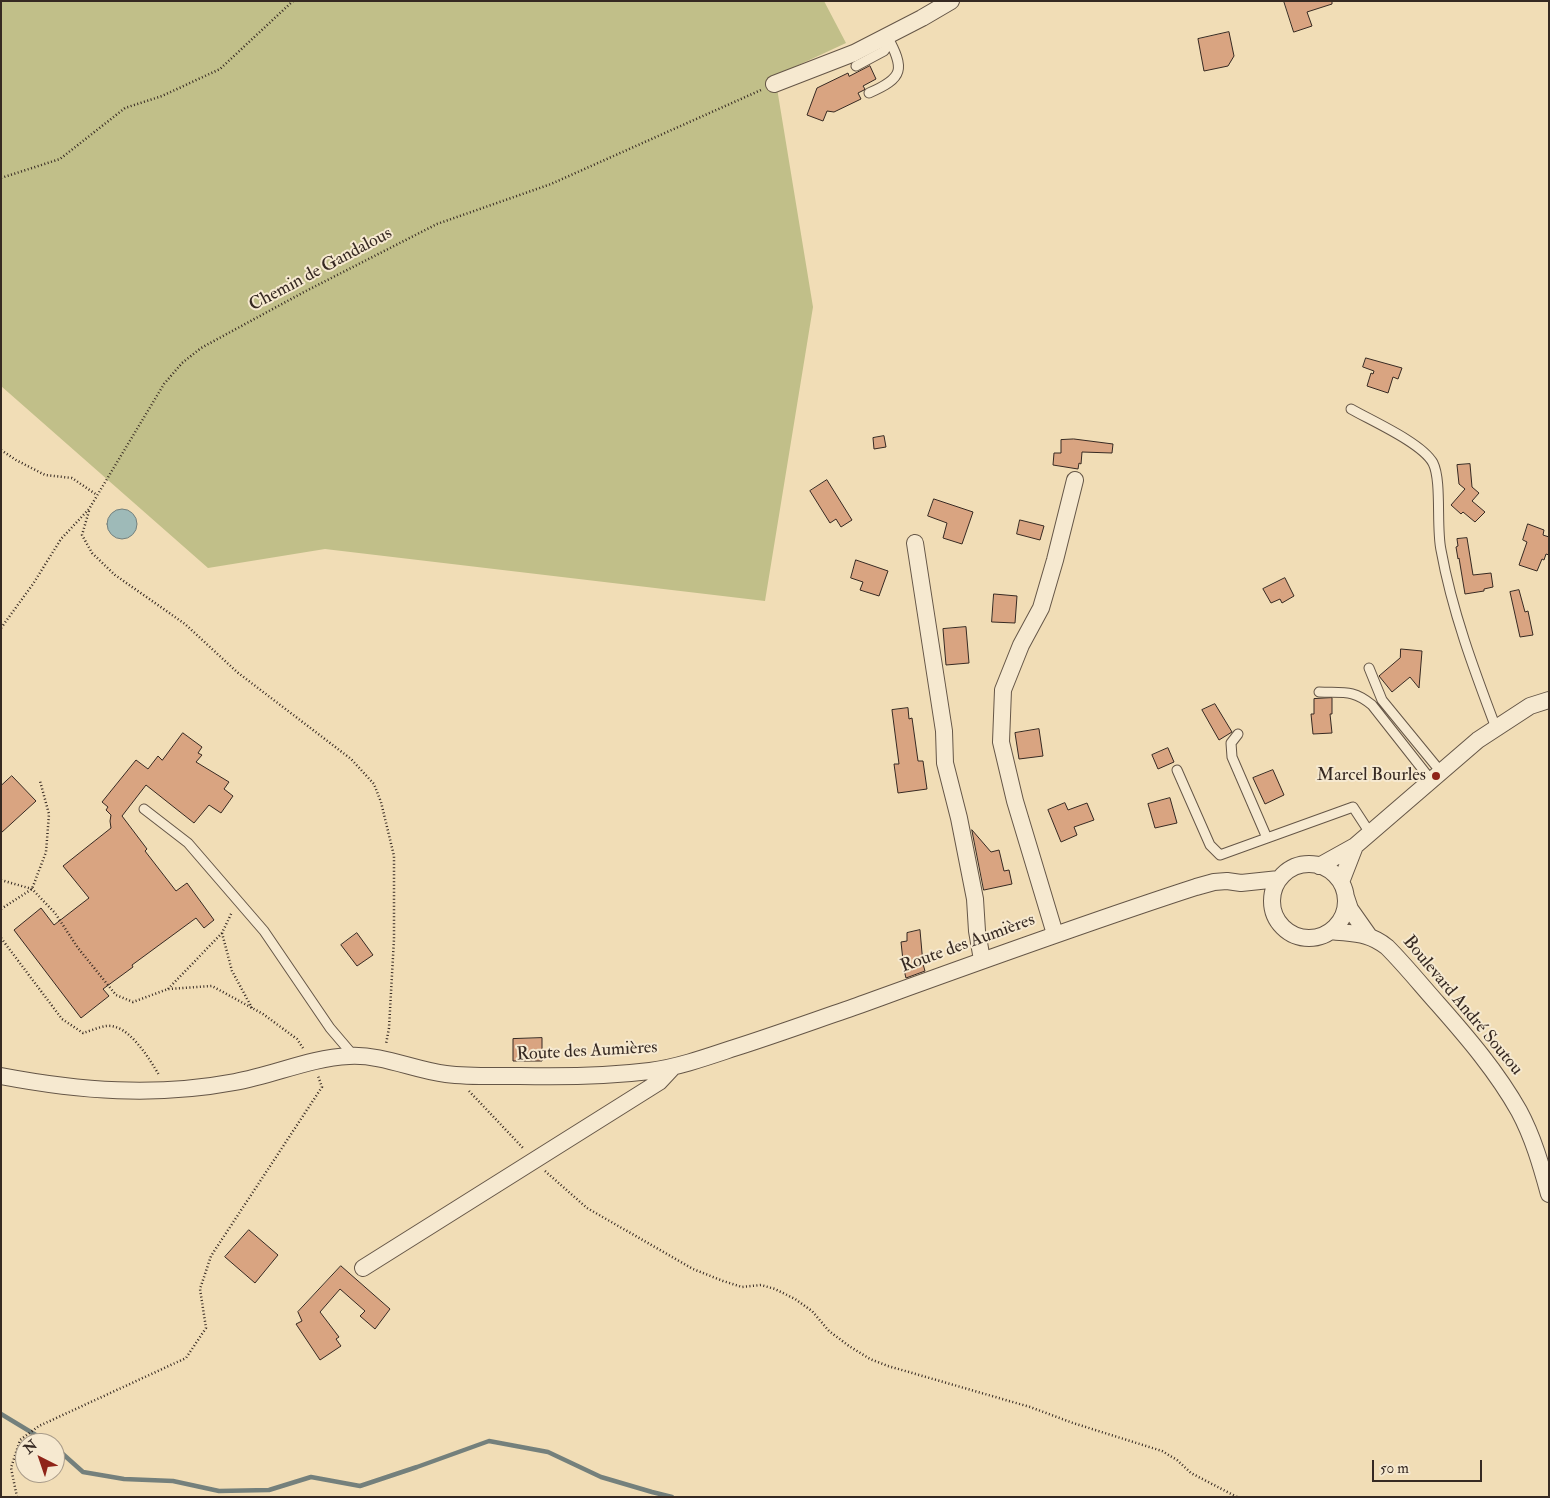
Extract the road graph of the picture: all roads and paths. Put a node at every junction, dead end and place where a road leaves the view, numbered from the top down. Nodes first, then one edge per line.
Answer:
1 (293, 1) edge
2 (951, 1) edge
3 (889, 39) junction
4 (856, 66) dead end
5 (774, 84) joint
6 (869, 94) dead end
7 (1, 178) edge
8 (1351, 409) dead end
9 (1, 450) edge
10 (1075, 480) dead end
11 (97, 495) junction
12 (89, 509) junction
13 (915, 543) dead end
14 (1, 628) edge
15 (1369, 668) dead end
16 (1319, 692) dead end
17 (1549, 700) edge
18 (1496, 728) junction
19 (1238, 734) dead end
20 (1177, 770) dead end
21 (1436, 776) junction
22 (40, 782) dead end
23 (144, 809) dead end
24 (1370, 832) junction
25 (1267, 838) junction
26 (1355, 846) junction
27 (1319, 866) junction
28 (1279, 879) junction
29 (1, 880) edge
30 (1241, 883) junction
31 (32, 888) junction
32 (1343, 889) junction
33 (237, 901) junction
34 (1272, 908) junction
35 (1, 909) edge
36 (1331, 931) junction
37 (222, 933) junction
38 (1055, 934) junction
39 (1369, 936) junction
40 (1, 938) edge
41 (982, 960) junction
42 (168, 989) junction
43 (252, 1008) junction
44 (353, 1055) junction
45 (382, 1059) junction
46 (313, 1061) junction
47 (673, 1067) junction
48 (448, 1074) junction
49 (1, 1076) edge
50 (168, 1091) junction
51 (533, 1160) junction
52 (1549, 1194) edge
53 (363, 1268) dead end
54 (17, 1497) edge
55 (1237, 1497) edge

1 - 7 path
2 - 3 street
3 - 4 lane
3 - 5 street
3 - 6 lane
5 - 11 path, Chemin de Gandalous
8 - 18 lane
9 - 11 path
10 - 38 street
11 - 12 path, Chemin de Gandalous
12 - 14 path, Chemin de Gandalous
12 - 45 path
13 - 41 street
15 - 21 lane
16 - 21 lane
17 - 18 street
18 - 21 street
19 - 25 lane
20 - 25 lane
21 - 24 street
22 - 31 path
23 - 33 lane
24 - 25 lane
24 - 26 street
26 - 27 street
26 - 32 street
27 - 28 street
27 - 32 street
28 - 30 street, Route des Aumières
28 - 34 street
29 - 31 path
30 - 34 street
30 - 38 street, Route des Aumières
31 - 35 path
31 - 42 path
32 - 36 street
32 - 39 street, Boulevard André Soutou
33 - 37 path
33 - 44 lane
34 - 36 street
36 - 39 street, Boulevard André Soutou
37 - 42 path
37 - 43 path
38 - 41 street, Route des Aumières
39 - 52 street, Boulevard André Soutou
40 - 50 path
41 - 47 street, Route des Aumières
42 - 43 path
43 - 46 path
44 - 45 street, Route des Aumières
44 - 46 street, Route des Aumières
45 - 48 street, Route des Aumières
46 - 50 street, Route des Aumières
46 - 54 path
47 - 48 street, Route des Aumières
47 - 51 street
48 - 51 path
49 - 50 street, Route des Aumières
51 - 53 street
51 - 55 path

